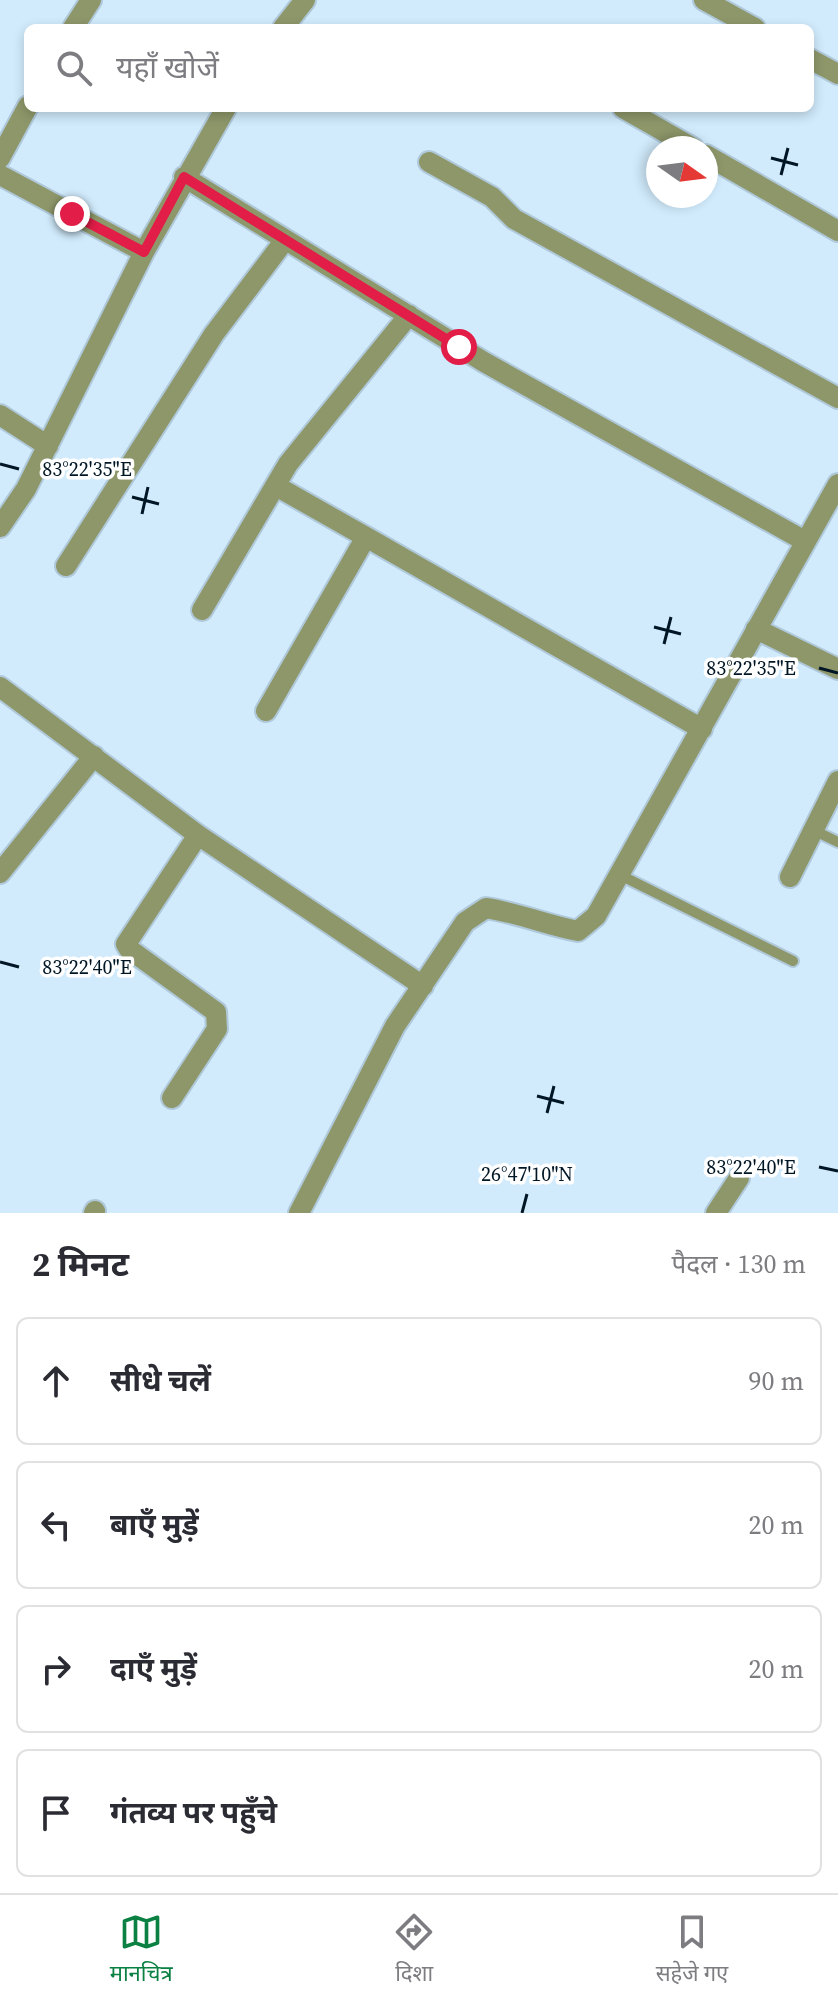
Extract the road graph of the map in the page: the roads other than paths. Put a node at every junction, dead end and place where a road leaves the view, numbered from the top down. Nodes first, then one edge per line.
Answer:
1 (91, 0) edge
2 (305, 0) edge
3 (704, 0) edge
4 (79, 24) edge
5 (286, 24) edge
6 (748, 24) edge
7 (814, 61) edge
8 (838, 74) edge
9 (25, 112) edge
10 (224, 112) edge
11 (630, 112) edge
12 (672, 136) edge
13 (0, 158) edge
14 (429, 162) dead end
15 (718, 162) edge
16 (0, 175) edge
17 (184, 177) junction
18 (838, 231) edge
19 (285, 240) junction
20 (144, 252) junction
21 (409, 315) junction
22 (838, 398) edge
23 (0, 415) edge
24 (48, 446) junction
25 (838, 484) edge
26 (276, 486) junction
27 (0, 527) edge
28 (366, 537) junction
29 (803, 540) junction
30 (66, 566) dead end
31 (202, 610) dead end
32 (756, 629) junction
33 (838, 669) edge
34 (0, 687) edge
35 (266, 711) dead end
36 (702, 729) junction
37 (94, 756) junction
38 (838, 781) edge
39 (813, 830) junction
40 (198, 835) junction
41 (838, 842) edge
42 (0, 873) edge
43 (620, 875) junction
44 (790, 877) dead end
45 (793, 961) dead end
46 (423, 986) junction
47 (172, 1098) dead end
48 (739, 1178) dead end
49 (299, 1213) edge
50 (716, 1213) edge

1 - 4 street
2 - 5 street
3 - 6 street
7 - 8 street
9 - 13 street
10 - 17 street
11 - 12 street
14 - 22 street
15 - 18 street
16 - 20 street
17 - 19 street
17 - 20 street
19 - 21 street
19 - 30 street
20 - 24 street
21 - 26 street
21 - 29 street
23 - 24 street
24 - 27 street
25 - 29 street
26 - 28 street
26 - 31 street
28 - 35 street
28 - 36 street
29 - 32 street
32 - 33 street
32 - 36 street
34 - 37 street
36 - 43 street
37 - 40 street
37 - 42 street
38 - 39 street
39 - 41 lane
39 - 44 street
40 - 46 street
40 - 47 street
43 - 45 lane
43 - 46 street
46 - 49 street
48 - 50 street

